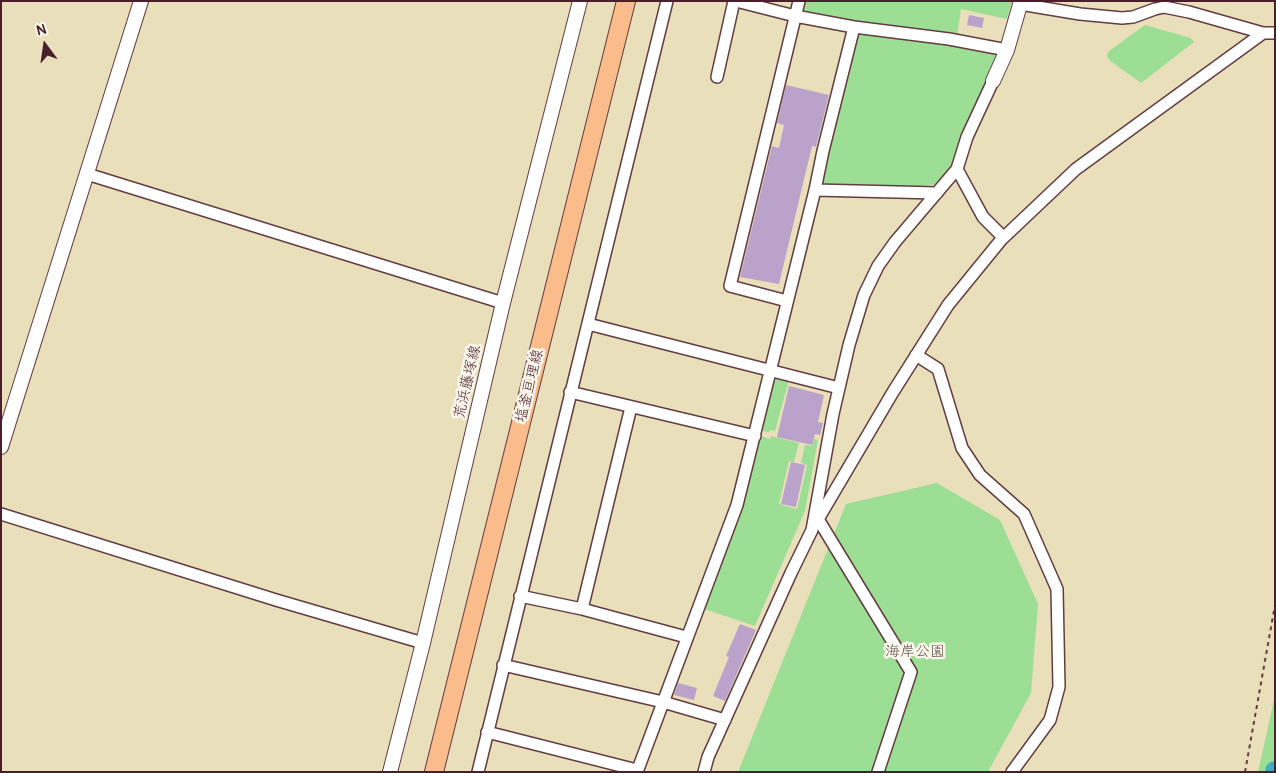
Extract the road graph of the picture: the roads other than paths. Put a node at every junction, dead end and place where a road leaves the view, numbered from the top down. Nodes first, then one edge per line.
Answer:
1 (140, 1) edge
2 (580, 1) edge
3 (626, 1) edge
4 (667, 1) edge
5 (735, 1) edge
6 (799, 1) edge
7 (1021, 3) edge
8 (795, 16) junction
9 (854, 27) junction
10 (1269, 33) edge
11 (1007, 50) junction
12 (717, 77) dead end
13 (993, 81) joint
14 (957, 169) junction
15 (87, 174) junction
16 (815, 190) junction
17 (937, 193) junction
18 (1003, 237) junction
19 (787, 301) junction
20 (503, 303) junction
21 (588, 324) junction
22 (916, 355) junction
23 (770, 369) junction
24 (839, 388) junction
25 (570, 392) junction
26 (631, 407) junction
27 (755, 436) junction
28 (1, 447) edge
29 (1, 514) edge
30 (815, 525) junction
31 (520, 596) junction
32 (582, 609) junction
33 (686, 637) junction
34 (423, 643) junction
35 (503, 665) junction
36 (662, 702) junction
37 (725, 720) junction
38 (487, 732) junction
39 (637, 771) edge
40 (390, 772) edge
41 (434, 772) edge
42 (478, 772) edge
43 (704, 772) edge
44 (878, 772) edge
45 (1012, 772) edge

1 - 15 street
2 - 20 street, 荒浜藤塚線
3 - 41 main road, 塩釜亘理線
4 - 21 street
5 - 8 street
5 - 12 street
6 - 8 street
7 - 10 street
7 - 11 street
8 - 9 street
8 - 19 street
9 - 11 street
9 - 16 street
10 - 18 street
11 - 13 street
13 - 14 street
14 - 17 street
14 - 18 street
15 - 20 street
15 - 28 street
16 - 17 street
16 - 19 street
17 - 24 street
18 - 22 street
19 - 23 street
20 - 34 street, 荒浜藤塚線
21 - 23 street
21 - 25 street
22 - 30 street
22 - 45 street
23 - 24 street
23 - 27 street
24 - 30 street
25 - 26 street
25 - 31 street
26 - 27 street
26 - 32 street
27 - 33 street
29 - 34 street
30 - 37 street
30 - 44 street
31 - 32 street
31 - 35 street
32 - 33 street
33 - 36 street
34 - 40 street, 荒浜藤塚線
35 - 36 street
35 - 38 street
36 - 37 street
36 - 39 street
37 - 43 street
38 - 39 street
38 - 42 street

